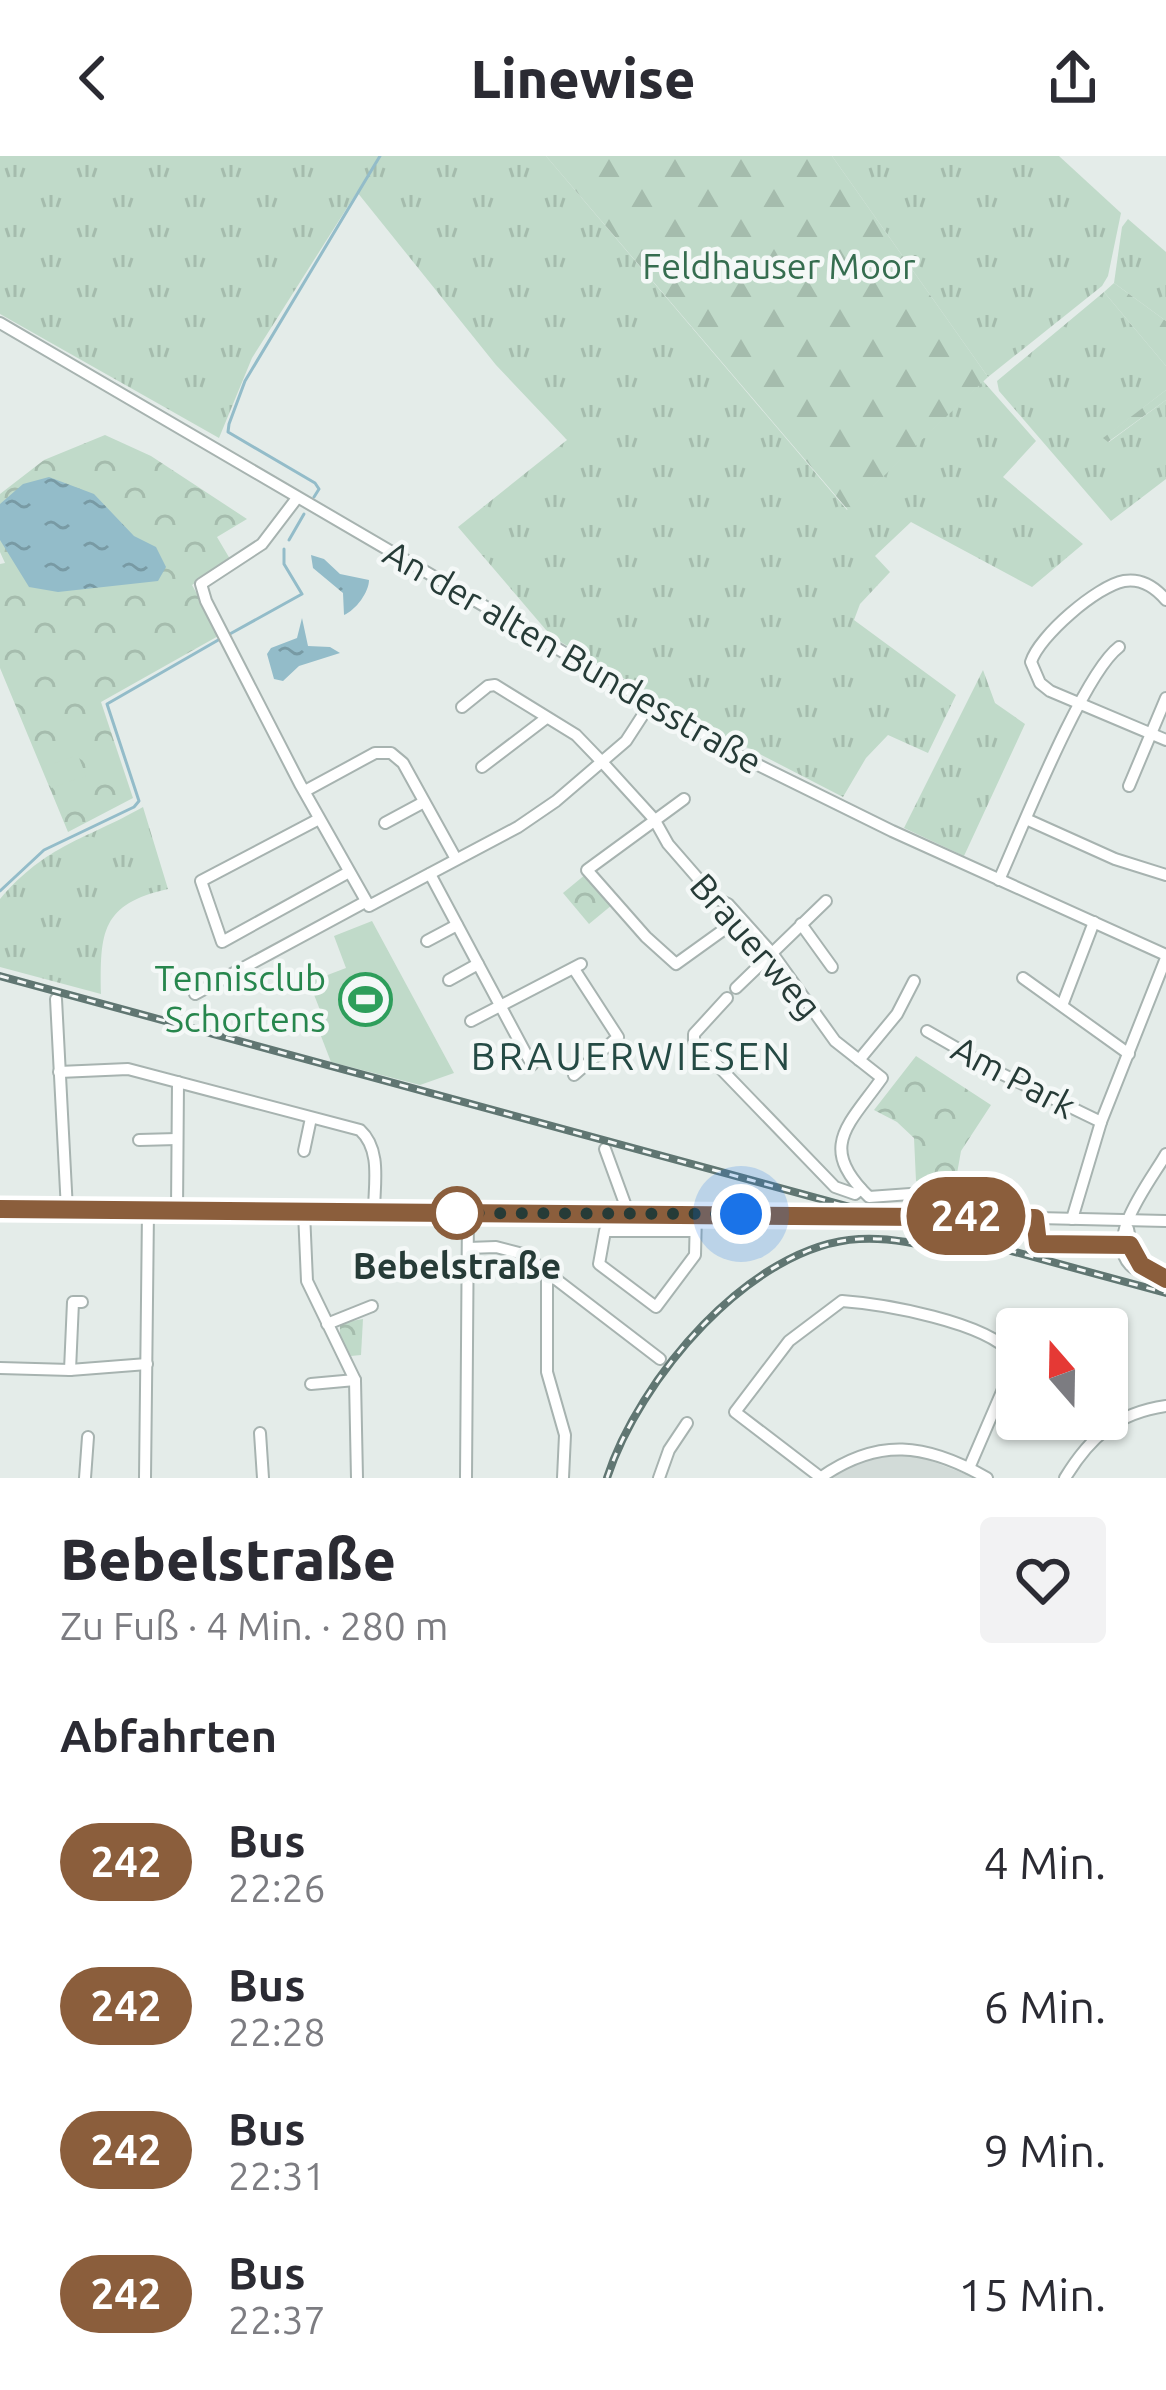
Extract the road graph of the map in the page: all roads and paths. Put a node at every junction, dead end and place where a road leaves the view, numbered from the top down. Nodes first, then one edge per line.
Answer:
1 (0, 323) edge
2 (297, 498) junction
3 (1166, 600) edge
4 (1119, 646) dead end
5 (1166, 698) edge
6 (650, 704) junction
7 (1080, 705) junction
8 (462, 706) dead end
9 (545, 718) junction
10 (1151, 735) junction
11 (1166, 740) edge
12 (603, 763) junction
13 (482, 767) dead end
14 (1129, 786) dead end
15 (304, 791) junction
16 (684, 799) dead end
17 (424, 802) junction
18 (319, 819) junction
19 (654, 819) junction
20 (1026, 819) junction
21 (385, 823) dead end
22 (456, 859) junction
23 (349, 872) junction
24 (430, 874) junction
25 (1166, 875) edge
26 (999, 880) junction
27 (826, 901) dead end
28 (365, 902) junction
29 (740, 918) junction
30 (1094, 922) junction
31 (801, 924) junction
32 (457, 926) junction
33 (427, 941) dead end
34 (772, 953) junction
35 (1166, 957) edge
36 (478, 964) junction
37 (832, 968) dead end
38 (1023, 978) dead end
39 (449, 980) dead end
40 (914, 981) dead end
41 (195, 994) dead end
42 (56, 999) dead end
43 (1063, 1003) junction
44 (501, 1004) junction
45 (471, 1021) dead end
46 (927, 1030) dead end
47 (1129, 1054) junction
48 (859, 1060) junction
49 (532, 1065) dead end
50 (59, 1072) junction
51 (574, 1075) dead end
52 (178, 1082) junction
53 (311, 1118) junction
54 (1102, 1122) junction
55 (177, 1139) junction
56 (139, 1140) dead end
57 (605, 1149) dead end
58 (304, 1150) dead end
59 (1166, 1154) edge
60 (861, 1189) junction
61 (0, 1209) edge
62 (68, 1210) junction
63 (177, 1210) junction
64 (148, 1211) junction
65 (304, 1212) junction
66 (374, 1212) junction
67 (468, 1213) junction
68 (628, 1213) junction
69 (696, 1214) junction
70 (940, 1215) junction
71 (1072, 1219) junction
72 (1127, 1220) junction
73 (1166, 1221) edge
74 (694, 1231) junction
75 (468, 1248) junction
76 (548, 1276) junction
77 (1166, 1279) edge
78 (82, 1302) dead end
79 (372, 1306) dead end
80 (327, 1324) junction
81 (660, 1360) dead end
82 (148, 1364) junction
83 (0, 1368) edge
84 (70, 1370) junction
85 (355, 1380) junction
86 (311, 1384) dead end
87 (1166, 1406) edge
88 (687, 1423) dead end
89 (260, 1433) dead end
90 (88, 1437) dead end
91 (969, 1468) junction
92 (85, 1478) edge
93 (145, 1478) edge
94 (263, 1478) edge
95 (357, 1478) edge
96 (466, 1478) edge
97 (563, 1478) edge
98 (659, 1478) edge
99 (820, 1478) edge
100 (987, 1478) edge
101 (1065, 1478) edge

1 - 2 street, An der alten Bundesstraße
2 - 6 street, An der alten Bundesstraße
2 - 15 street
3 - 7 street
4 - 7 street
5 - 10 street
6 - 12 street
6 - 26 street, An der alten Bundesstraße
7 - 10 street
7 - 20 street
8 - 9 street, Brauerweg
9 - 12 street, Brauerweg
9 - 13 street
10 - 11 street
10 - 14 street
12 - 19 street, Brauerweg
12 - 22 street
15 - 17 street
15 - 18 street
16 - 19 street
17 - 21 street
17 - 22 street
18 - 23 street
18 - 23 street
19 - 29 street, Brauerweg
19 - 29 street
20 - 25 street
20 - 26 street
22 - 24 street
23 - 28 street
24 - 28 street
24 - 32 street
26 - 30 street, An der alten Bundesstraße
27 - 31 street
28 - 41 street
29 - 34 street, Brauerweg
30 - 35 street, An der alten Bundesstraße
30 - 43 street
31 - 34 street
31 - 37 street
32 - 33 street
32 - 36 street
34 - 48 street, Brauerweg
34 - 60 street
35 - 47 street
36 - 39 street
36 - 44 street
38 - 43 street
40 - 48 street
42 - 50 street
43 - 47 street
44 - 45 street
44 - 49 street
44 - 51 street
46 - 54 street, Am Park
47 - 54 street
48 - 60 street
50 - 52 street
50 - 62 street
52 - 53 street
52 - 55 street
53 - 58 street
53 - 66 street
54 - 71 street
55 - 56 street
55 - 63 street
57 - 68 street
59 - 72 street
60 - 70 street
61 - 62 street
62 - 64 street
63 - 64 street
63 - 65 street
64 - 82 street
65 - 66 street
65 - 80 street
66 - 67 street
67 - 68 street
67 - 75 street
68 - 69 street
69 - 70 street
69 - 74 street
70 - 71 street
71 - 72 street
72 - 73 street
72 - 77 street
74 - 74 street
75 - 76 street
75 - 96 street
76 - 81 street
76 - 97 street
78 - 84 street
79 - 80 street
80 - 85 street
82 - 84 street
82 - 93 street
83 - 84 street
85 - 86 street
85 - 95 street
87 - 101 street
88 - 98 street
89 - 94 street
90 - 92 street
91 - 99 street
91 - 99 street
91 - 100 street

